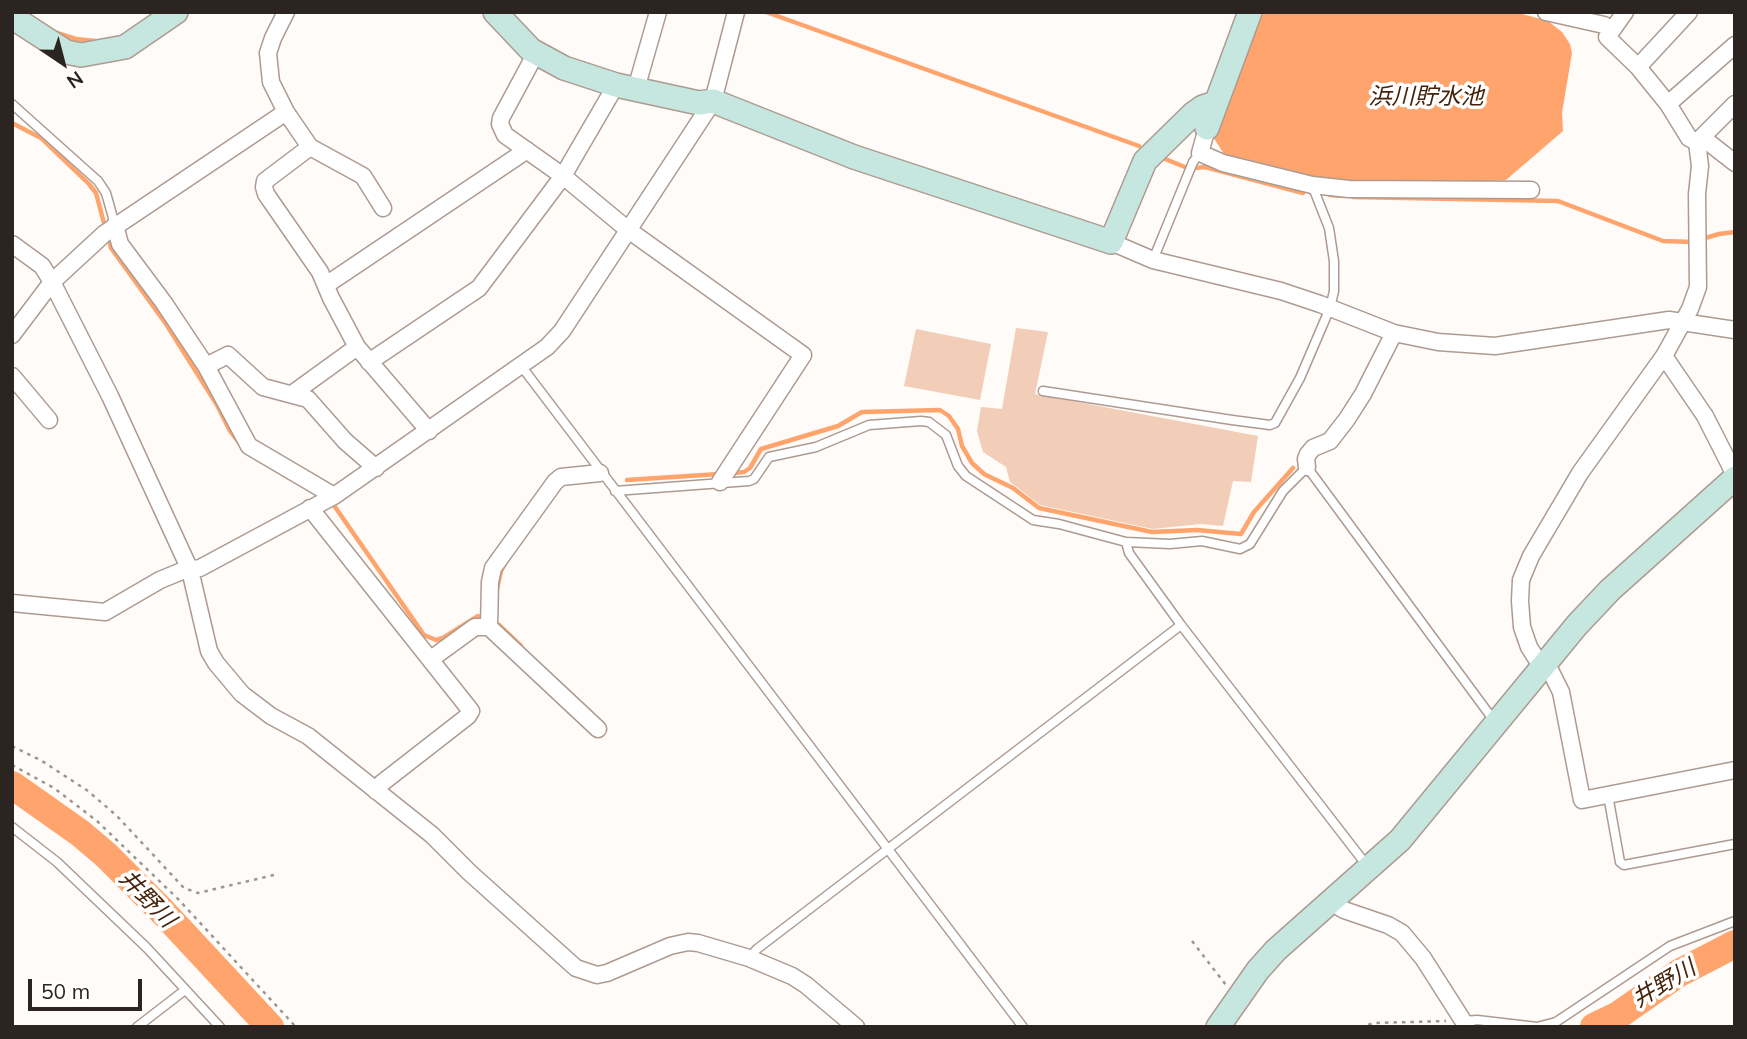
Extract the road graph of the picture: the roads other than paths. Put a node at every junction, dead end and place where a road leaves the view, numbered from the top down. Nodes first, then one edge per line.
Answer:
1 (176, 12) edge
2 (286, 12) edge
3 (495, 12) edge
4 (658, 12) edge
5 (736, 12) edge
6 (1250, 12) edge
7 (1546, 12) edge
8 (1625, 12) edge
9 (1689, 12) edge
10 (12, 17) edge
11 (1607, 38) junction
12 (1735, 46) edge
13 (536, 53) junction
14 (1638, 67) junction
15 (626, 87) junction
16 (713, 101) junction
17 (1216, 103) junction
18 (1735, 103) edge
19 (12, 104) edge
20 (1668, 104) junction
21 (286, 113) junction
22 (1206, 128) joint
23 (1700, 140) junction
24 (310, 147) junction
25 (527, 150) junction
26 (1200, 153) junction
27 (1735, 163) edge
28 (564, 176) junction
29 (1312, 185) junction
30 (1531, 190) dead end
31 (383, 208) dead end
32 (115, 225) junction
33 (627, 229) junction
34 (1111, 242) junction
35 (12, 244) edge
36 (1153, 260) junction
37 (52, 282) junction
38 (326, 285) junction
39 (1330, 308) junction
40 (1683, 323) junction
41 (1735, 330) edge
42 (1394, 333) junction
43 (12, 335) edge
44 (358, 347) junction
45 (1664, 356) junction
46 (369, 362) junction
47 (206, 366) junction
48 (522, 367) junction
49 (12, 376) edge
50 (1043, 390) dead end
51 (292, 394) junction
52 (49, 420) dead end
53 (429, 431) junction
54 (1307, 467) junction
55 (376, 468) junction
56 (600, 473) junction
57 (720, 482) junction
58 (1733, 486) edge
59 (615, 491) junction
60 (334, 496) junction
61 (310, 508) junction
62 (1126, 542) junction
63 (190, 569) junction
64 (12, 603) edge
65 (1181, 625) junction
66 (489, 627) junction
67 (431, 659) junction
68 (1543, 665) junction
69 (1495, 722) junction
70 (598, 729) dead end
71 (1735, 770) edge
72 (376, 791) junction
73 (1608, 795) junction
74 (12, 827) edge
75 (1735, 844) edge
76 (889, 848) junction
77 (1369, 868) junction
78 (1330, 901) junction
79 (1735, 920) edge
80 (749, 958) junction
81 (185, 990) junction
82 (1465, 1024) edge
83 (137, 1027) edge
84 (220, 1027) edge
85 (856, 1027) edge
86 (1023, 1027) edge
87 (1218, 1027) edge

1 - 10 street
2 - 21 street
3 - 13 street
4 - 15 street
5 - 16 street
6 - 17 street
7 - 11 street
8 - 11 street
9 - 14 street
11 - 14 street
12 - 20 street
13 - 15 street
13 - 25 street
14 - 20 street
15 - 16 street
15 - 28 street
16 - 33 street
16 - 34 street
17 - 22 street
17 - 34 street
18 - 23 street
19 - 32 lane
20 - 23 street
21 - 24 street
21 - 32 street
22 - 26 street
23 - 27 street
23 - 40 street
24 - 31 street
24 - 38 street
25 - 28 street
25 - 38 street
26 - 29 street
26 - 36 lane
28 - 33 street
28 - 46 street
29 - 30 street
29 - 39 lane
32 - 37 street
32 - 47 street
33 - 48 street
33 - 57 street
34 - 36 street
35 - 37 street
36 - 39 street
37 - 43 street
37 - 63 street
38 - 44 street
39 - 42 street
39 - 50 lane
40 - 41 street
40 - 42 street
40 - 45 street
42 - 54 street
44 - 46 street
44 - 51 street
45 - 58 street
45 - 68 street
46 - 53 street
47 - 51 street
47 - 60 street
48 - 53 street
48 - 56 lane
49 - 52 street
51 - 55 street
53 - 55 street
54 - 62 lane
54 - 69 lane
55 - 60 street
56 - 59 lane
56 - 66 street
57 - 59 lane
57 - 62 lane
58 - 68 street
59 - 76 lane
60 - 61 street
61 - 63 street
61 - 67 street
62 - 65 lane
63 - 64 street
63 - 72 street
65 - 76 lane
65 - 77 lane
66 - 67 street
66 - 70 street
67 - 72 street
68 - 69 street
68 - 73 street
69 - 77 street
71 - 73 street
72 - 80 street
73 - 75 lane
74 - 81 lane
76 - 80 lane
76 - 86 lane
77 - 78 street
78 - 82 street
78 - 87 street
79 - 82 lane
80 - 85 street
81 - 83 lane
81 - 84 lane

